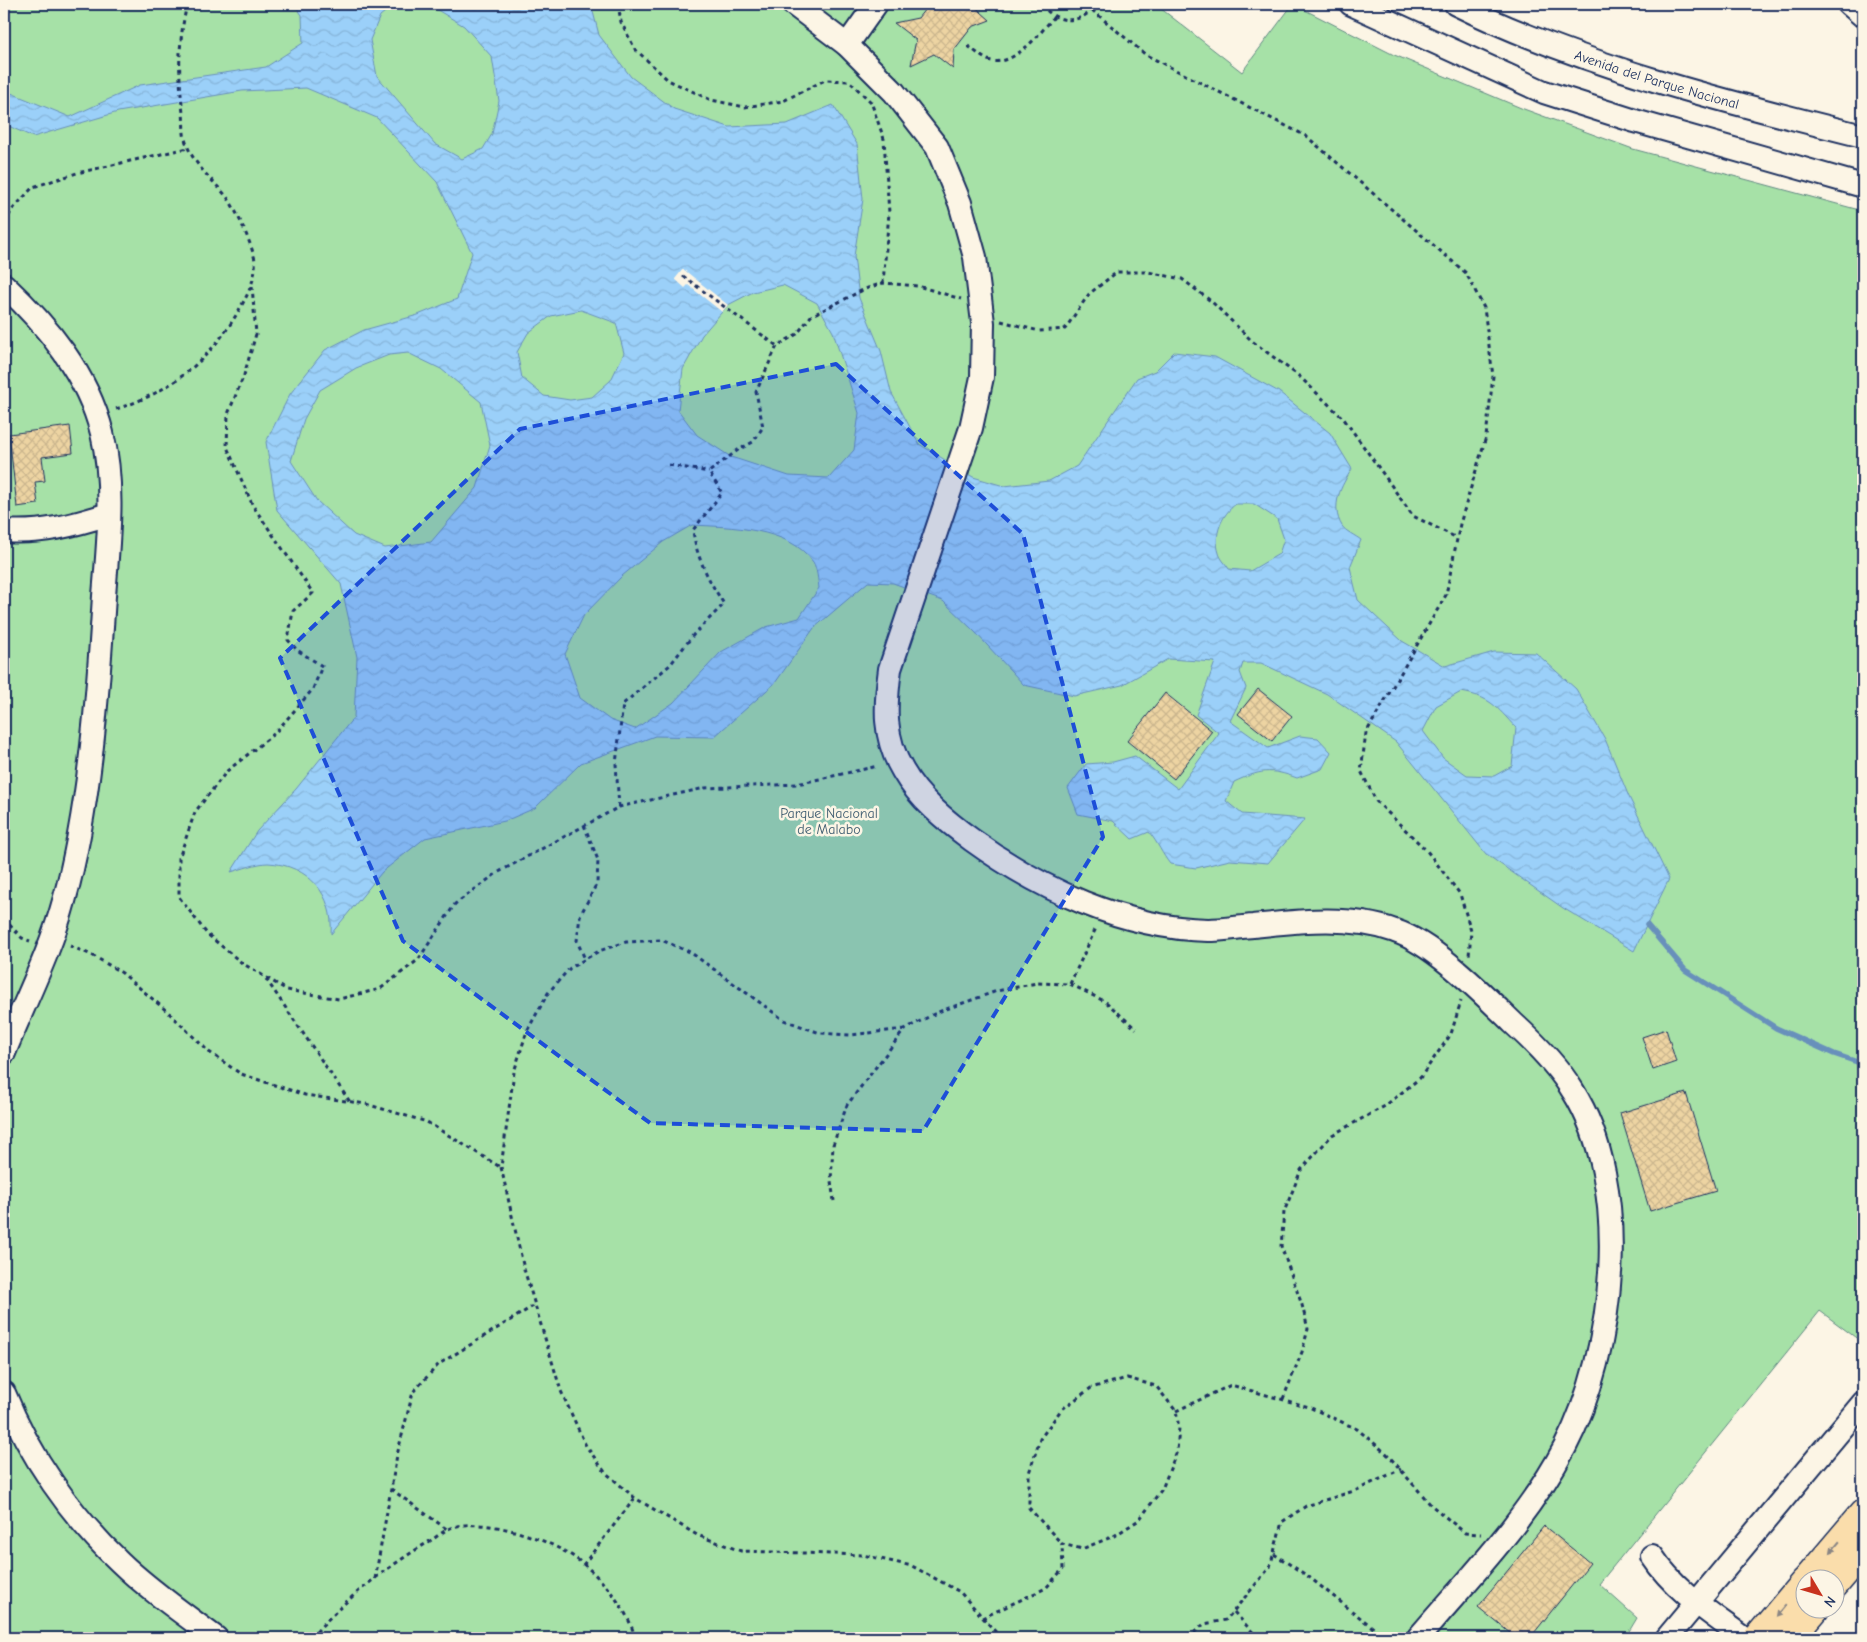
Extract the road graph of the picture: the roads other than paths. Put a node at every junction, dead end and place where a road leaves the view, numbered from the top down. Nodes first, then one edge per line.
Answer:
1 (793, 4) edge
2 (876, 4) edge
3 (1351, 4) edge
4 (1456, 4) edge
5 (1849, 4) edge
6 (1863, 16) edge
7 (846, 45) junction
8 (1863, 136) edge
9 (1863, 186) edge
10 (4, 285) edge
11 (109, 514) junction
12 (4, 531) edge
13 (4, 1053) edge
14 (4, 1393) edge
15 (1863, 1403) edge
16 (1863, 1514) edge
17 (1863, 1551) edge
18 (1652, 1556) dead end
19 (1815, 1570) edge
20 (1844, 1573) edge
21 (1794, 1595) edge
22 (1696, 1602) junction
23 (1805, 1620) edge
24 (216, 1638) edge
25 (1419, 1638) edge
26 (1667, 1638) edge
27 (1744, 1638) edge
28 (1758, 1638) edge
29 (1790, 1638) edge

1 - 7 street
2 - 7 street
3 - 9 street
4 - 8 street, Avenida del Parque Nacional
5 - 6 street
7 - 25 street
10 - 11 street
11 - 12 street
11 - 13 street
14 - 24 street
15 - 22 street
16 -> 19 main road
17 - 20 main road
18 - 22 street
21 -> 28 main road
22 - 26 street
22 - 27 street
23 - 29 main road

